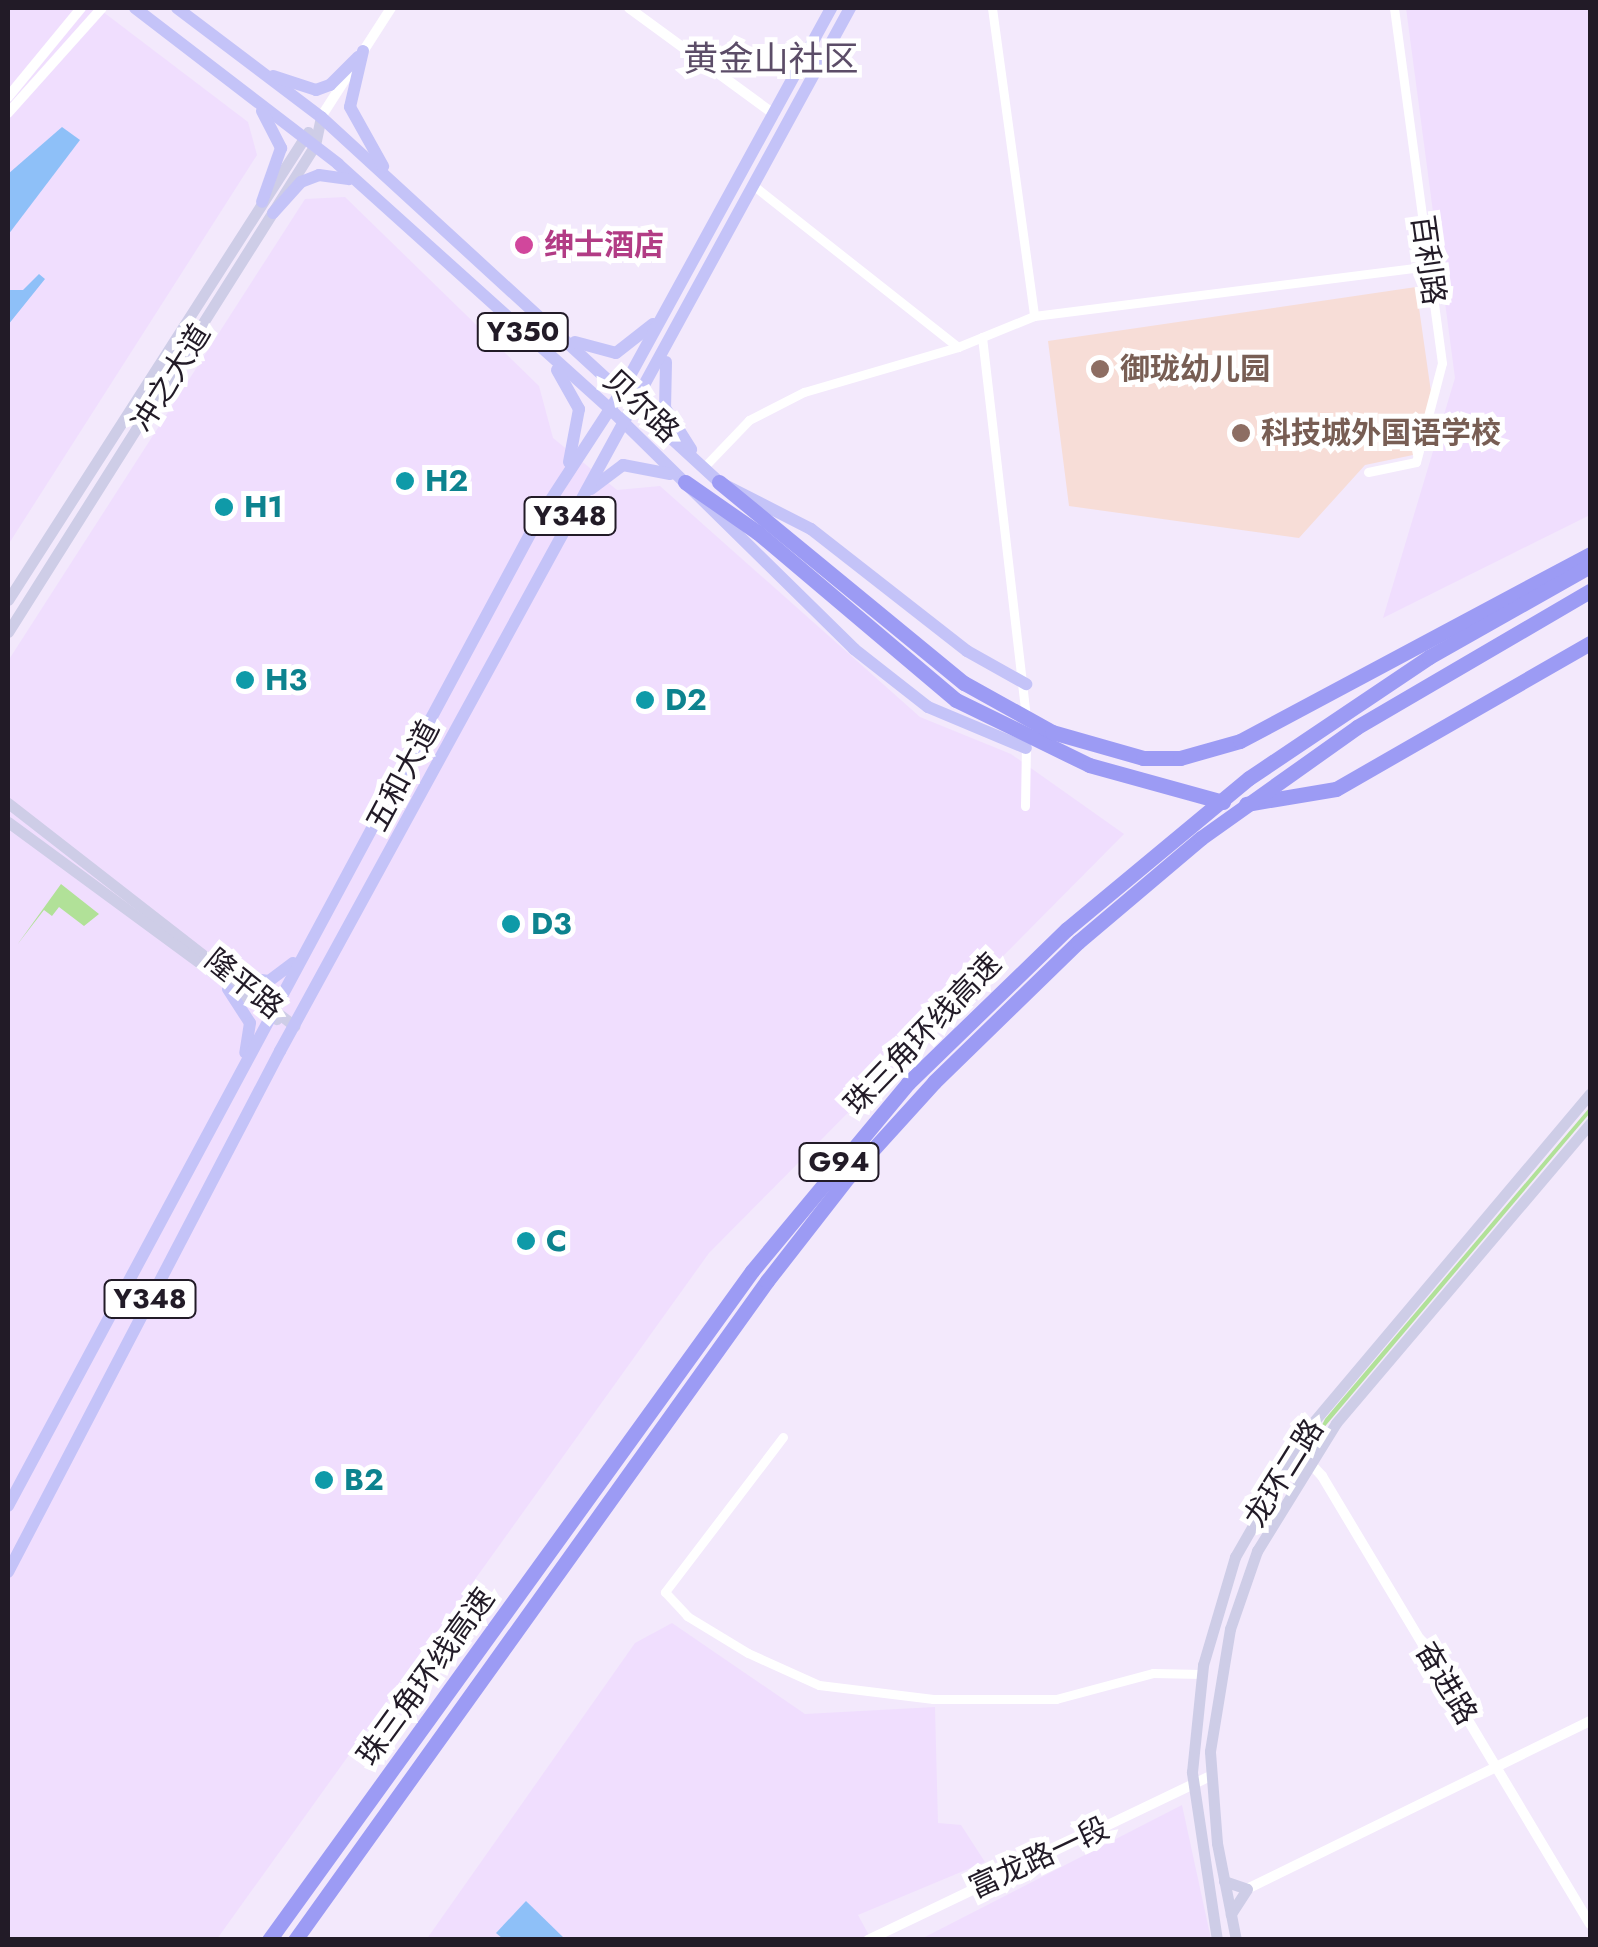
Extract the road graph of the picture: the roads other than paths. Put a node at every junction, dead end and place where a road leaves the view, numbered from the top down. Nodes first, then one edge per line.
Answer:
1 (81, 8) edge
2 (102, 8) edge
3 (135, 8) edge
4 (178, 8) edge
5 (391, 8) edge
6 (629, 8) edge
7 (831, 8) edge
8 (850, 8) edge
9 (992, 8) edge
10 (1394, 8) edge
11 (363, 51) junction
12 (262, 72) junction
13 (244, 90) junction
14 (8, 97) edge
15 (8, 112) edge
16 (774, 114) junction
17 (320, 117) junction
18 (309, 141) junction
19 (358, 183) junction
20 (396, 184) junction
21 (754, 186) junction
22 (262, 202) junction
23 (273, 213) junction
24 (1429, 266) junction
25 (662, 316) junction
26 (1034, 316) junction
27 (552, 329) junction
28 (674, 335) junction
29 (982, 337) junction
30 (533, 341) junction
31 (958, 347) junction
32 (621, 392) junction
33 (636, 406) junction
34 (609, 408) junction
35 (624, 425) junction
36 (704, 468) junction
37 (1368, 472) dead end
38 (563, 480) junction
39 (686, 482) junction
40 (719, 482) junction
41 (578, 501) junction
42 (1590, 554) edge
43 (1590, 566) edge
44 (1590, 591) edge
45 (8, 600) edge
46 (8, 632) edge
47 (1590, 643) edge
48 (1026, 684) junction
49 (1026, 748) junction
50 (8, 803) edge
51 (1025, 806) dead end
52 (8, 822) edge
53 (305, 950) junction
54 (233, 983) junction
55 (272, 1012) junction
56 (294, 1026) junction
57 (239, 1074) junction
58 (1590, 1094) edge
59 (1590, 1123) edge
60 (784, 1438) dead end
61 (1294, 1447) junction
62 (1310, 1458) junction
63 (8, 1506) edge
64 (8, 1572) edge
65 (1202, 1674) junction
66 (1590, 1721) edge
67 (1497, 1768) junction
68 (1210, 1776) junction
69 (1192, 1785) junction
70 (1224, 1881) junction
71 (1248, 1888) junction
72 (1230, 1916) junction
73 (1590, 1924) edge
74 (269, 1940) edge
75 (296, 1940) edge
76 (868, 1940) edge
77 (1217, 1940) edge
78 (1236, 1940) edge

1 - 14 street
2 - 15 street
3 - 13 main road, 贝尔路 / Y350
4 - 12 main road, 贝尔路 / Y350
5 - 11 street, 冲之大道
6 - 16 street
7 - 16 main road, 五和大道 / Y348
8 - 21 main road, 五和大道 / Y348
9 - 26 street
10 - 24 street, 百利路
11 - 12 main road
11 - 17 street, 冲之大道
11 - 20 main road
12 - 17 main road, 贝尔路 / Y350
13 - 18 main road, 贝尔路 / Y350
13 - 22 main road
16 - 25 main road, 五和大道 / Y348
17 - 18 main road, 冲之大道
17 - 20 main road, 贝尔路 / Y350
18 - 19 main road, 贝尔路 / Y350
18 - 22 main road, 冲之大道
18 - 23 main road, 冲之大道
19 - 23 main road
19 - 30 main road, 贝尔路 / Y350
20 - 27 main road, 贝尔路 / Y350
21 - 28 main road, 五和大道 / Y348
21 - 31 street
22 - 45 main road, 冲之大道
23 - 46 main road, 冲之大道
24 - 26 street
24 - 37 street, 百利路
25 - 27 main road
25 - 32 main road, 五和大道 / Y348
26 - 29 street
27 - 32 main road, 贝尔路 / Y350
28 - 33 main road, 五和大道 / Y348
28 - 36 main road
29 - 31 street
29 - 48 street
30 - 34 main road, 贝尔路 / Y350
30 - 38 main road
31 - 36 street
32 - 33 main road, 贝尔路 / Y350
32 - 34 main road, 五和大道 / Y348
33 - 35 main road, 五和大道 / Y348
33 - 36 main road, 贝尔路 / Y350
34 - 35 main road, 贝尔路 / Y350
34 - 38 main road, 五和大道 / Y348
35 - 39 main road, 贝尔路 / Y350
35 - 41 main road, 五和大道 / Y348
36 - 40 main road, 贝尔路 / Y350
38 - 53 main road, 五和大道 / Y348
39 - 41 main road
39 - 47 highway
39 - 49 main road, 贝尔路 / Y350
40 - 42 highway
40 - 48 main road, 贝尔路 / Y350
41 - 56 main road, 五和大道 / Y348
43 - 74 highway, 珠三角环线高速 / G94
44 - 75 highway, 珠三角环线高速 / G94
48 - 49 street
49 - 51 street
50 - 54 main road, 隆平路
52 - 54 main road, 隆平路
53 - 54 main road
53 - 55 main road, 五和大道 / Y348
54 - 55 main road, 隆平路
54 - 57 main road
55 - 56 main road, 隆平路
55 - 57 main road, 五和大道 / Y348
56 - 64 main road, 五和大道 / Y348
57 - 63 main road, 五和大道 / Y348
58 - 61 main road, 龙环二路
59 - 62 main road, 龙环二路
60 - 65 street
61 - 62 street, 奋进路
61 - 65 main road, 龙环二路
62 - 67 street, 奋进路
62 - 68 main road, 龙环二路
65 - 69 main road, 龙环二路
66 - 67 street
67 - 71 street
67 - 73 street, 奋进路
68 - 69 street, 富龙路一段
68 - 70 main road, 龙环二路
69 - 76 street, 富龙路一段
69 - 77 main road, 龙环二路
70 - 71 main road
70 - 72 main road, 龙环二路
71 - 72 main road
72 - 78 main road, 龙环二路

